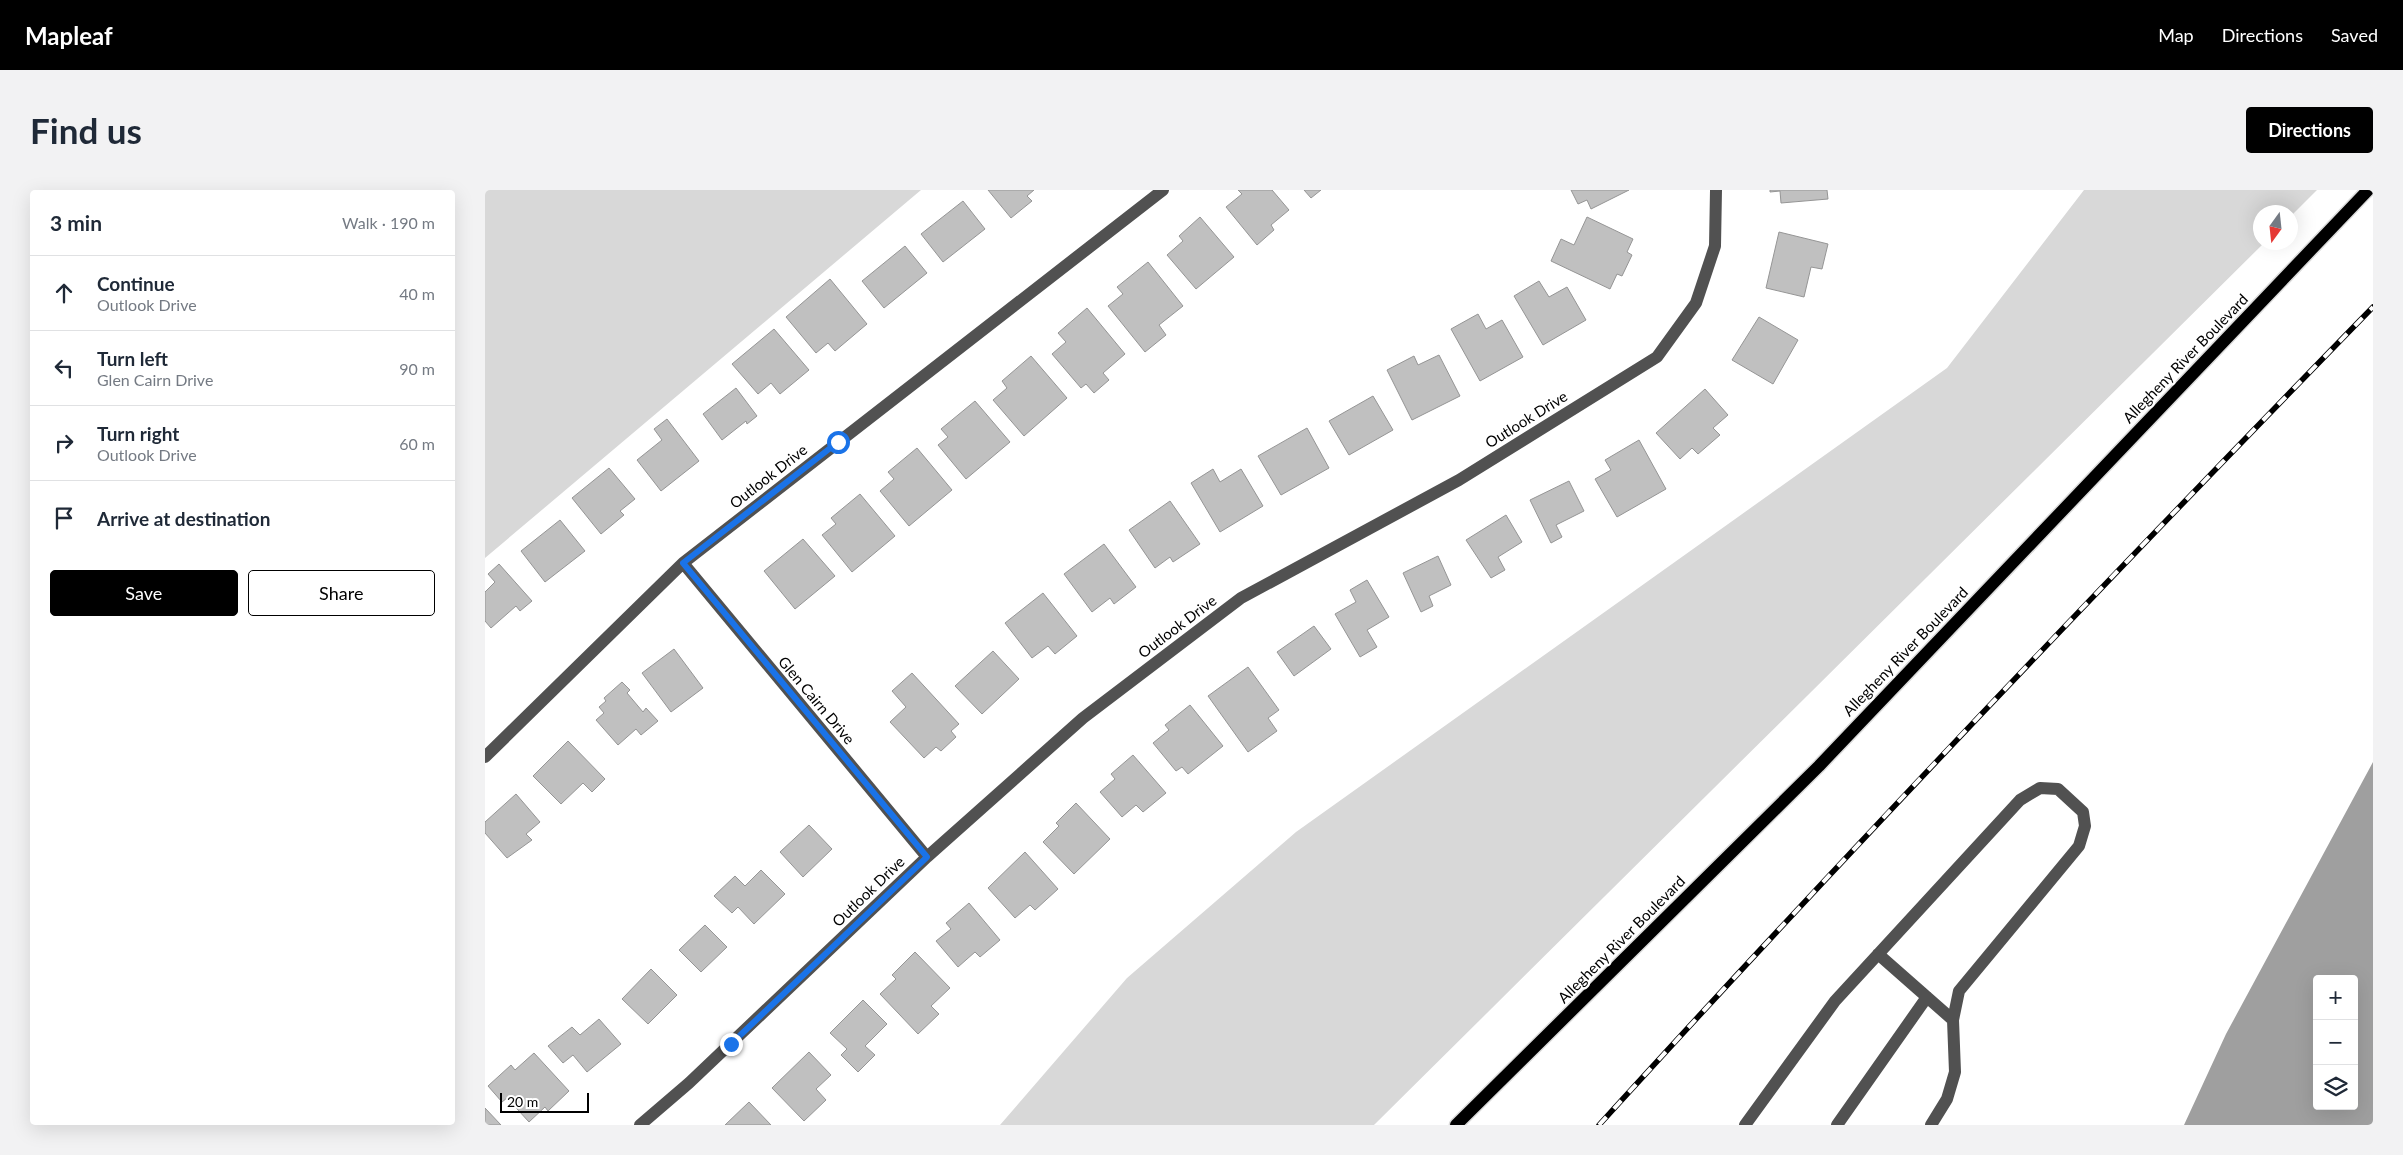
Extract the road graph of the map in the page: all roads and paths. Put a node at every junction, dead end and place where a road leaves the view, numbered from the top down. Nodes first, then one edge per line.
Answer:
1 (1163, 190) edge
2 (1716, 190) edge
3 (2368, 190) edge
4 (683, 563) junction
5 (485, 757) edge
6 (927, 857) junction
7 (1878, 954) junction
8 (1927, 997) junction
9 (1953, 1020) junction
10 (640, 1125) edge
11 (1456, 1125) edge
12 (1745, 1125) edge
13 (1837, 1125) edge
14 (1931, 1125) edge

1 - 4 street, Outlook Drive
2 - 6 street, Outlook Drive
3 - 11 main road, Allegheny River Boulevard
4 - 5 street, Outlook Drive
4 - 6 street, Glen Cairn Drive
6 - 10 street, Outlook Drive
7 - 8 street
7 - 9 street
7 - 12 street
8 - 9 street
8 - 13 street
9 - 14 street

